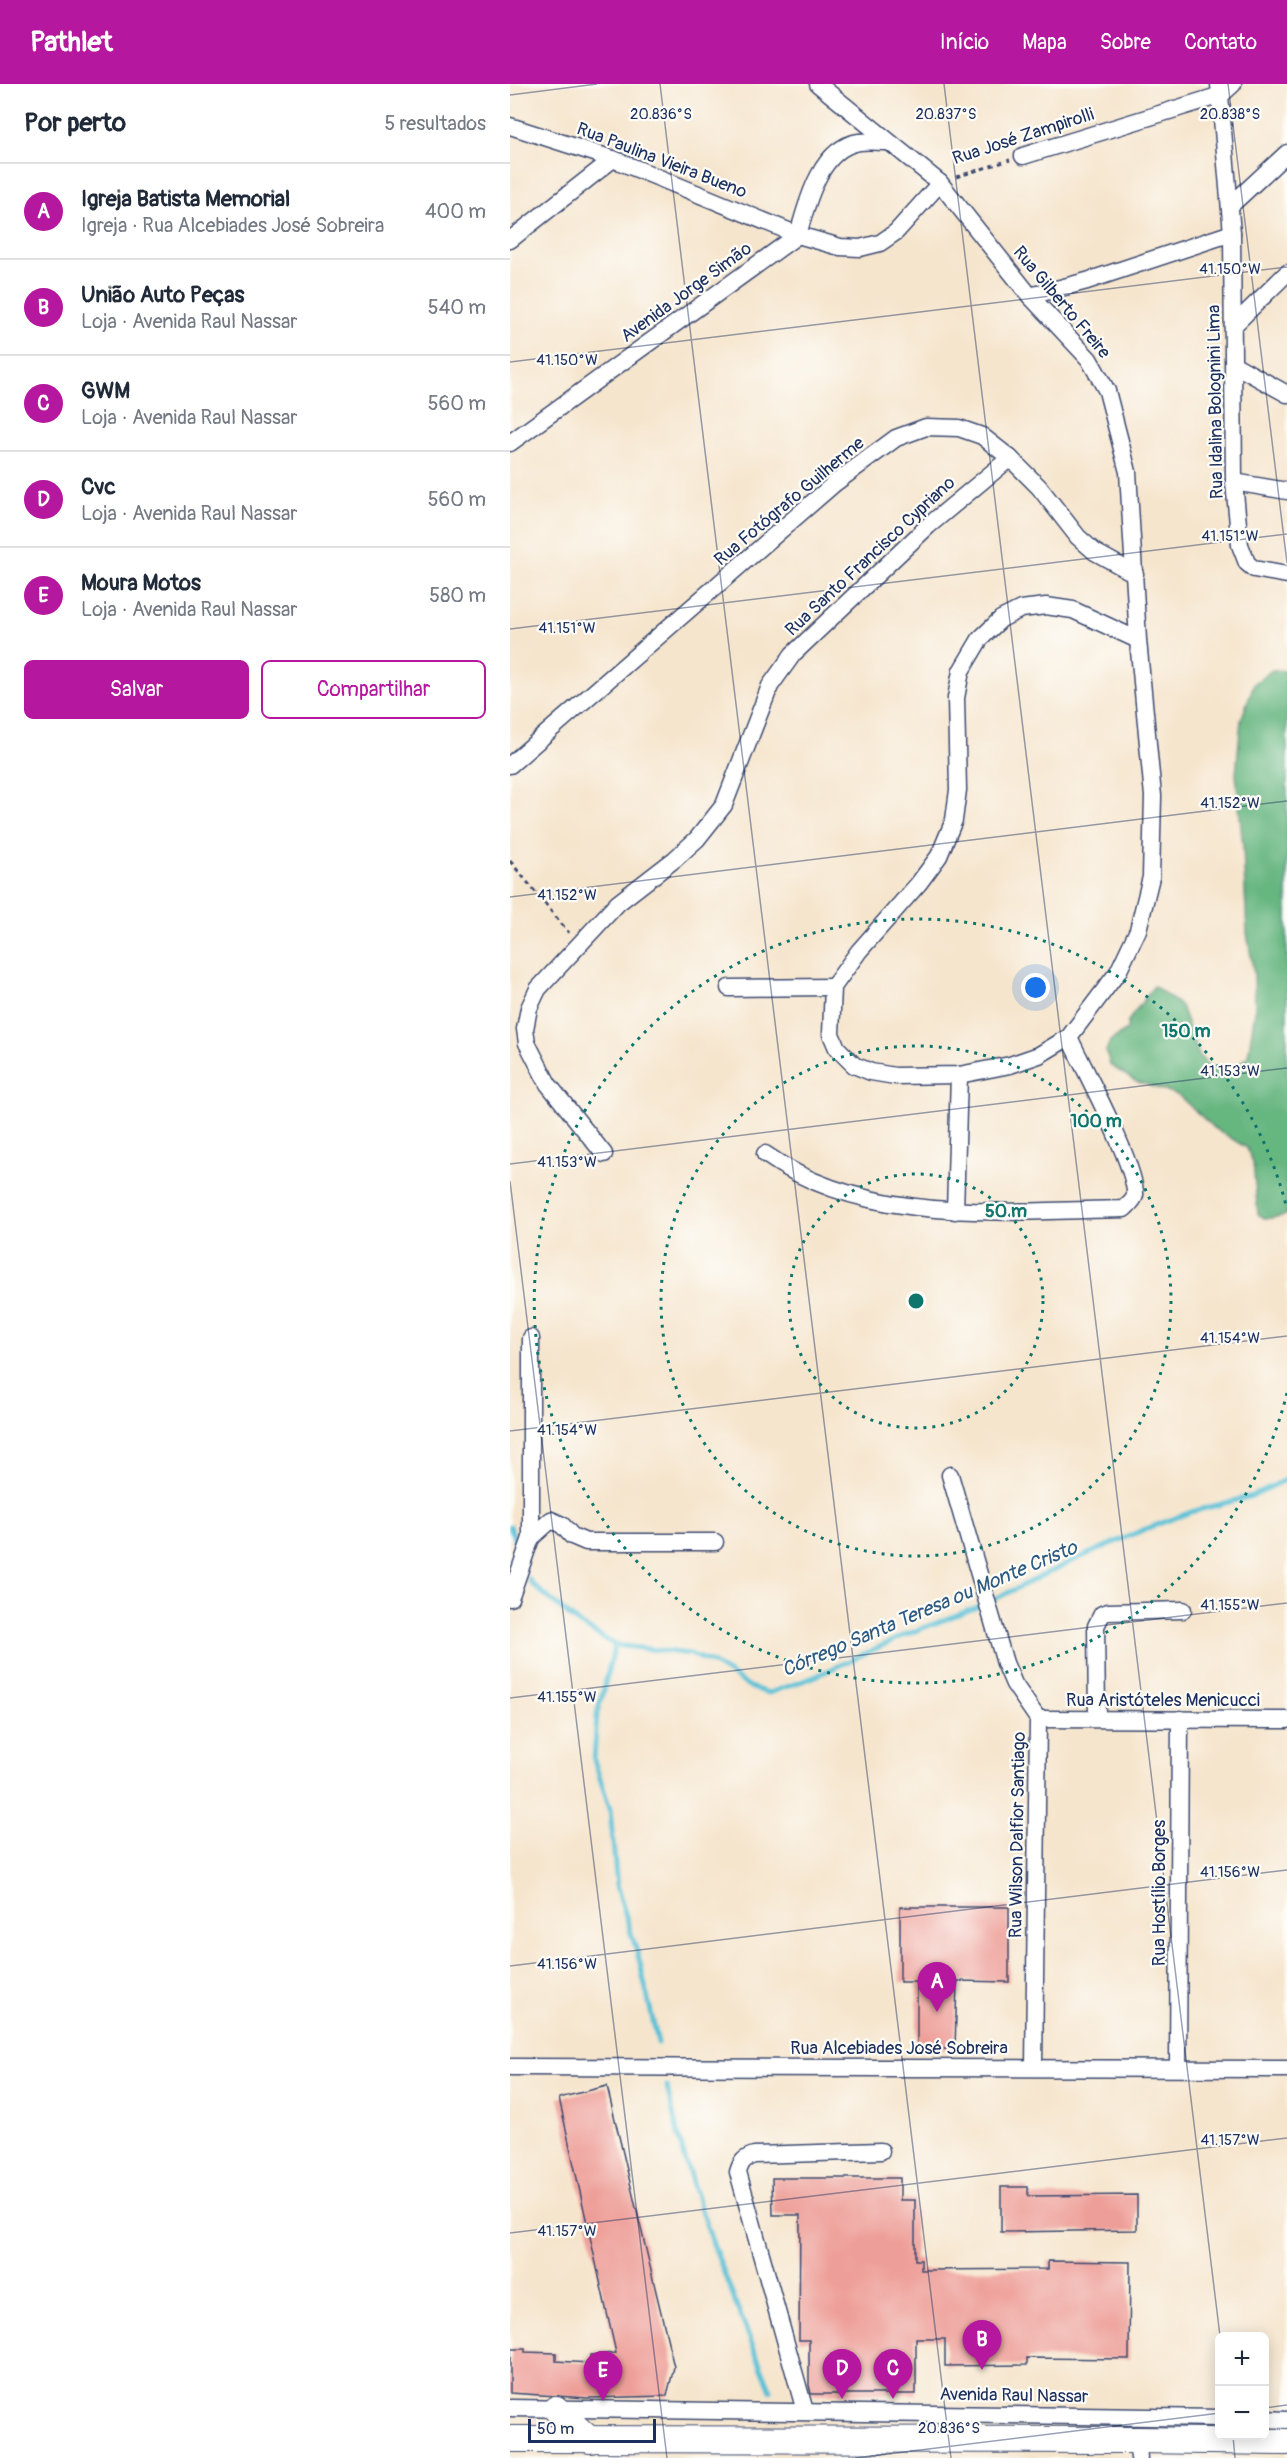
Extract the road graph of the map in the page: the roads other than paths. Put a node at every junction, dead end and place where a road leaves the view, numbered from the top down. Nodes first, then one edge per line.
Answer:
1 (818, 84) edge
2 (1224, 88) edge
3 (510, 126) edge
4 (887, 142) junction
5 (1287, 153) edge
6 (1023, 156) road end
7 (613, 159) junction
8 (940, 183) junction
9 (1230, 206) junction
10 (1232, 233) junction
11 (798, 235) junction
12 (510, 240) edge
13 (1287, 273) edge
14 (1030, 296) junction
15 (1233, 326) junction
16 (1235, 365) junction
17 (1287, 394) edge
18 (510, 443) edge
19 (1010, 458) junction
20 (1234, 482) junction
21 (1287, 491) edge
22 (1135, 574) junction
23 (1287, 575) edge
24 (1138, 640) junction
25 (510, 765) edge
26 (833, 987) junction
27 (729, 988) dead end
28 (1069, 1037) junction
29 (959, 1075) junction
30 (765, 1154) dead end
31 (604, 1155) dead end
32 (955, 1211) junction
33 (531, 1338) dead end
34 (950, 1476) dead end
35 (531, 1538) junction
36 (716, 1542) dead end
37 (510, 1598) edge
38 (1183, 1610) dead end
39 (1096, 1718) junction
40 (1038, 1719) junction
41 (1180, 1719) junction
42 (1287, 1720) edge
43 (510, 2067) edge
44 (1034, 2067) junction
45 (1178, 2068) junction
46 (1287, 2069) edge
47 (881, 2151) dead end
48 (510, 2408) edge
49 (556, 2409) junction
50 (805, 2411) junction
51 (985, 2414) junction
52 (1215, 2418) edge
53 (1269, 2419) edge
54 (1287, 2420) edge
55 (510, 2439) edge
56 (590, 2440) junction
57 (988, 2440) junction
58 (1287, 2442) edge
59 (1138, 2449) edge

1 - 4 street
2 - 6 street, Rua José Zampirolli
2 - 9 street, Rua Idalina Bolognini Lima
3 - 7 street, Rua Paulina Vieira Bueno
4 - 8 street
4 - 11 street
5 - 9 street
7 - 11 street, Rua Paulina Vieira Bueno
7 - 12 street
8 - 11 street
8 - 14 street, Rua Gilberto Freire
9 - 10 street, Rua Idalina Bolognini Lima
10 - 14 street
10 - 15 street, Rua Idalina Bolognini Lima
11 - 18 street, Avenida Jorge Simão
13 - 15 street
14 - 22 street, Rua Gilberto Freire
15 - 16 street, Rua Idalina Bolognini Lima
16 - 17 street
16 - 20 street, Rua Idalina Bolognini Lima
19 - 22 street, Rua Fotógrafo Guilherme
19 - 25 street, Rua Fotógrafo Guilherme
19 - 31 street, Rua Santo Francisco Cypriano
20 - 21 street
20 - 23 street, Rua Idalina Bolognini Lima
22 - 24 street, Rua Gilberto Freire
24 - 26 street
24 - 28 street, Rua Gilberto Freire
26 - 27 street
26 - 29 street
28 - 29 street
28 - 32 street
29 - 32 street
30 - 32 street
33 - 35 street
34 - 40 street, Rua Wilson Dalfior Santiago
35 - 36 street
35 - 37 street
38 - 39 street
39 - 40 street, Rua Aristóteles Menicucci
39 - 41 street, Rua Aristóteles Menicucci
40 - 44 street, Rua Wilson Dalfior Santiago
41 - 42 street, Rua Aristóteles Menicucci
41 - 45 street, Rua Hostílio Borges
43 - 44 street, Rua Alcebiades José Sobreira
44 - 45 street, Rua Alcebiades José Sobreira
45 - 46 street, Rua Alcebiades José Sobreira
47 - 50 street
48 - 49 street, Avenida Raul Nassar
49 - 50 street, Avenida Raul Nassar
49 - 56 highway
50 - 51 street, Avenida Raul Nassar
51 - 52 street, Avenida Raul Nassar
51 - 57 street
53 - 54 street
55 - 56 highway
56 - 57 highway
57 - 59 highway
58 - 59 highway

